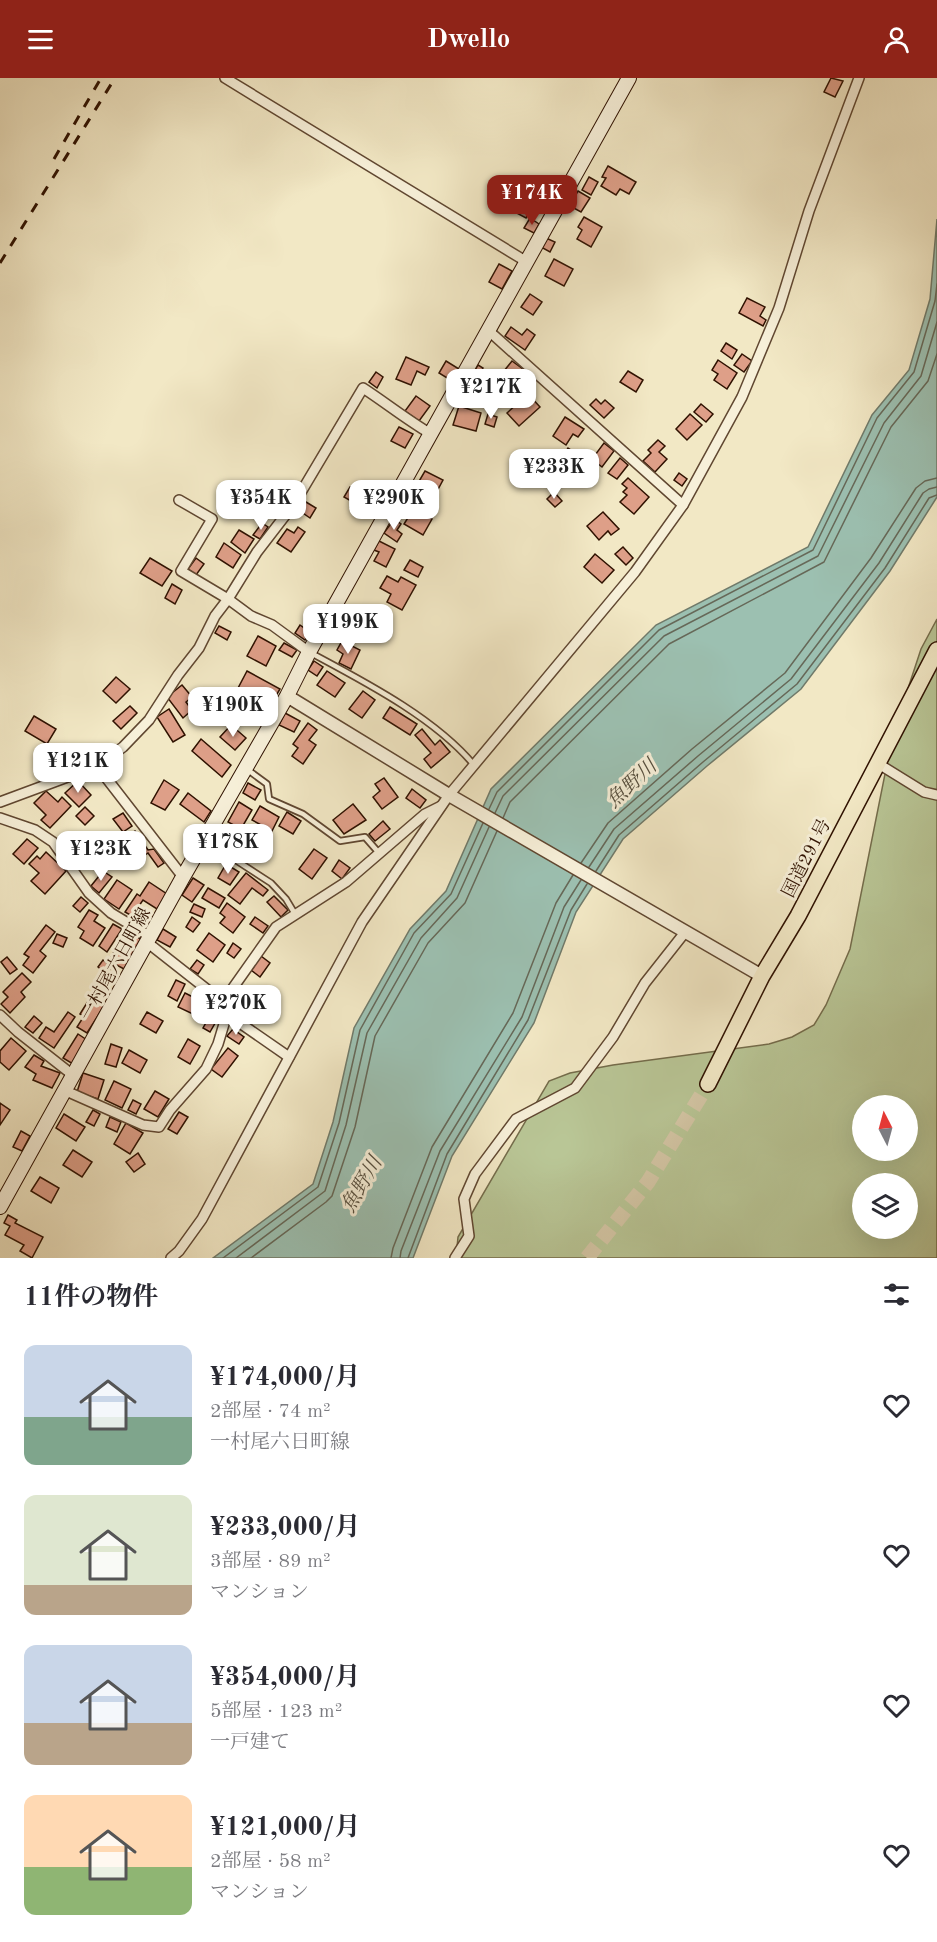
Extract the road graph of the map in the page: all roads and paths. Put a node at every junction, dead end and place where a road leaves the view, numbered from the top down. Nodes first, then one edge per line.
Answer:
1 (225, 78) edge
2 (629, 78) edge
3 (859, 78) edge
4 (527, 262) junction
5 (489, 331) junction
6 (431, 434) junction
7 (179, 500) dead end
8 (683, 505) junction
9 (228, 599) junction
10 (937, 650) edge
11 (309, 652) junction
12 (287, 696) junction
13 (877, 763) junction
14 (474, 765) junction
15 (97, 766) junction
16 (246, 768) junction
17 (937, 795) edge
18 (446, 800) junction
19 (0, 802) edge
20 (0, 818) edge
21 (379, 854) junction
22 (231, 857) dead end
23 (183, 877) junction
24 (295, 915) junction
25 (686, 931) junction
26 (149, 940) junction
27 (762, 976) junction
28 (223, 1002) junction
29 (227, 1014) junction
30 (0, 1015) edge
31 (289, 1057) junction
32 (74, 1076) junction
33 (708, 1084) tunnel mouth
34 (66, 1091) junction
35 (0, 1207) edge
36 (171, 1258) edge
37 (455, 1258) edge

1 - 4 street
2 - 4 main road, 一村尾六日町線
3 - 8 street
4 - 5 main road, 一村尾六日町線
5 - 6 main road, 一村尾六日町線
5 - 8 street
6 - 9 street
6 - 11 main road, 一村尾六日町線
7 - 9 street
8 - 14 street
9 - 11 street
9 - 15 street
10 - 13 highway, 国道291号
11 - 12 main road, 一村尾六日町線
11 - 14 lane
12 - 16 main road, 一村尾六日町線
12 - 18 street
13 - 17 street
13 - 27 highway, 国道291号
14 - 18 street
15 - 19 street
15 - 23 street
16 - 21 lane
16 - 23 main road, 一村尾六日町線
18 - 21 street
18 - 25 street
18 - 31 street
20 - 26 street
21 - 24 street
22 - 24 lane
23 - 26 main road, 一村尾六日町線
24 - 28 street
25 - 27 street
25 - 37 street
26 - 28 street
26 - 32 main road, 一村尾六日町線
27 - 33 highway, 国道291号
28 - 29 street
29 - 31 street
29 - 34 street
30 - 32 street
31 - 36 street
32 - 34 main road, 一村尾六日町線
34 - 35 main road, 一村尾六日町線

